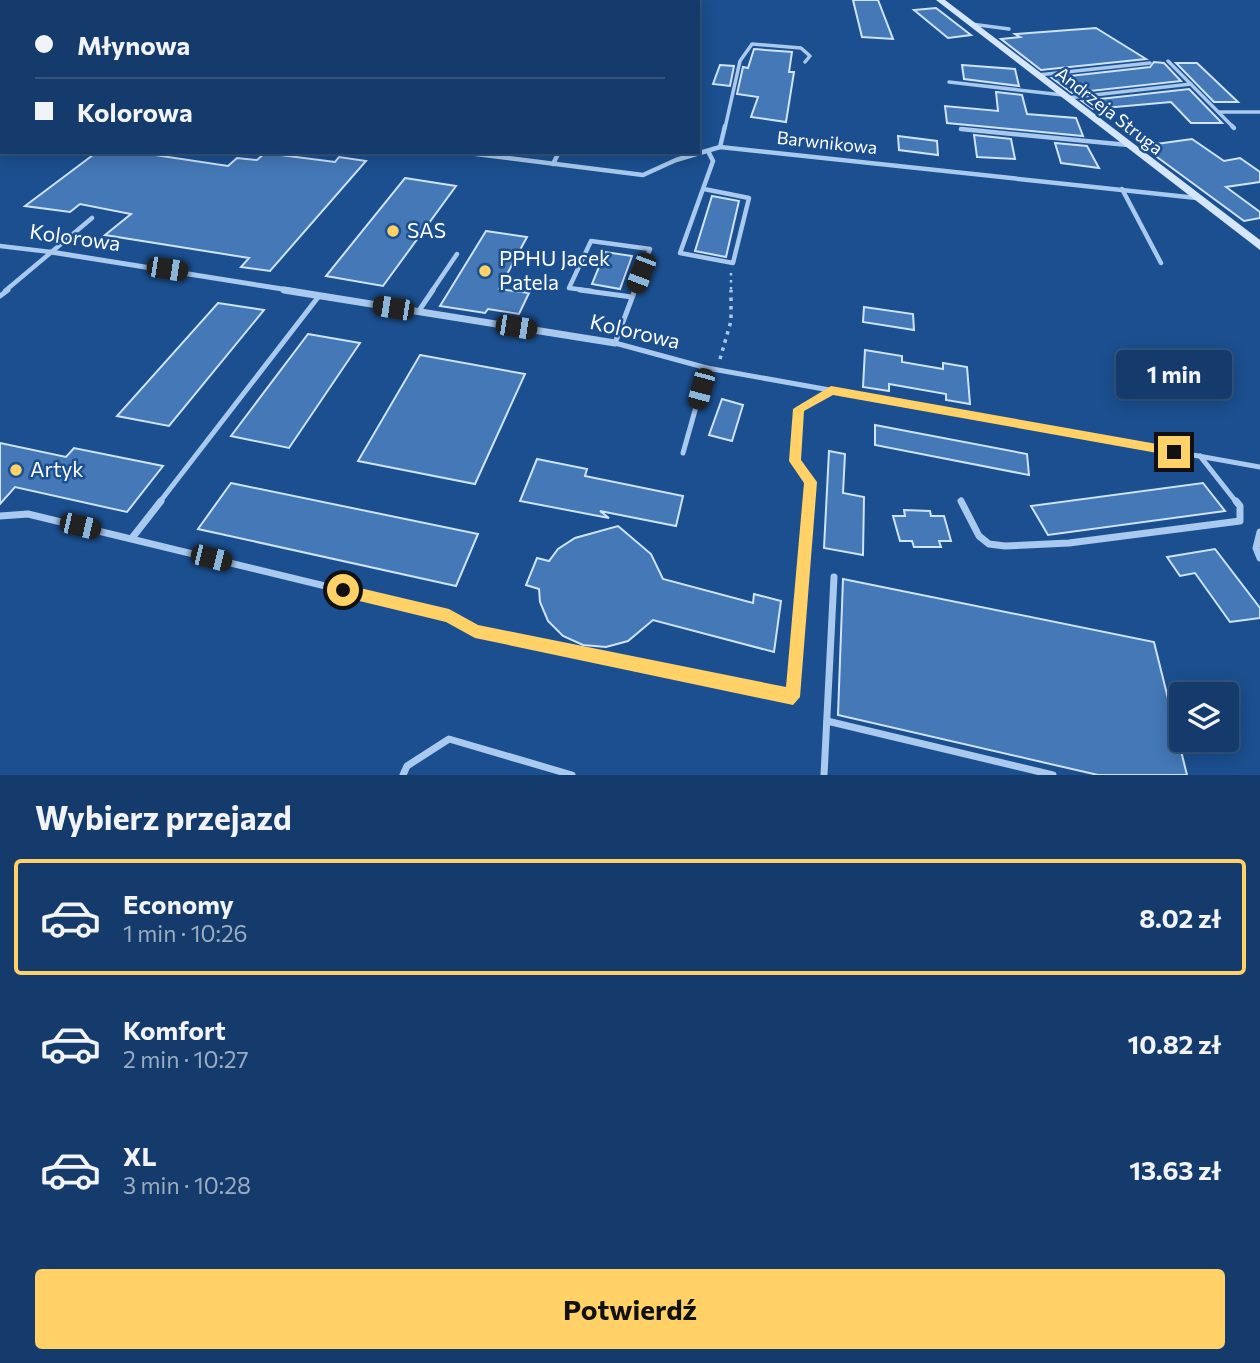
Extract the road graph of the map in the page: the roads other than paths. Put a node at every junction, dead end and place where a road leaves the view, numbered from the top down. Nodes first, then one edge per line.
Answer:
1 (940, 0) edge
2 (971, 24) junction
3 (1009, 29) dead end
4 (1168, 61) dead end
5 (805, 62) dead end
6 (1150, 63) dead end
7 (1038, 75) junction
8 (949, 82) dead end
9 (1191, 84) junction
10 (1065, 96) junction
11 (1219, 112) junction
12 (1260, 112) edge
13 (1234, 128) dead end
14 (961, 129) dead end
15 (1128, 145) junction
16 (720, 147) junction
17 (708, 151) junction
18 (700, 153) edge
19 (476, 154) edge
20 (558, 154) edge
21 (697, 154) edge
22 (553, 164) junction
23 (704, 189) junction
24 (1122, 189) junction
25 (1196, 198) junction
26 (92, 218) dead end
27 (0, 246) edge
28 (1260, 246) edge
29 (51, 252) junction
30 (457, 254) dead end
31 (1161, 263) dead end
32 (0, 296) edge
33 (319, 296) junction
34 (632, 297) junction
35 (418, 312) junction
36 (615, 343) junction
37 (710, 369) junction
38 (831, 390) junction
39 (683, 453) dead end
40 (1200, 456) junction
41 (1260, 467) edge
42 (961, 500) dead end
43 (0, 516) edge
44 (1260, 532) edge
45 (132, 538) junction
46 (1260, 558) edge
47 (834, 577) dead end
48 (827, 721) junction
49 (403, 775) edge
50 (572, 775) edge
51 (824, 775) edge
52 (1053, 775) edge

1 - 2 street, Andrzeja Struga
2 - 3 lane
2 - 7 street, Andrzeja Struga
4 - 9 lane
5 - 16 lane
6 - 7 lane
7 - 10 street, Andrzeja Struga
8 - 10 lane
9 - 10 lane
9 - 11 lane
10 - 15 street, Andrzeja Struga
11 - 12 lane
11 - 13 lane
14 - 15 lane
15 - 25 street, Andrzeja Struga
16 - 17 lane, Barwnikowa
16 - 24 lane, Barwnikowa
17 - 18 lane, Barwnikowa
17 - 23 lane
19 - 22 lane, Barwnikowa
20 - 22 lane
21 - 22 lane, Barwnikowa
23 - 23 lane
24 - 25 lane, Barwnikowa
24 - 31 lane
25 - 28 street, Andrzeja Struga
26 - 29 lane
27 - 29 lane, Kolorowa
29 - 32 lane
29 - 33 street, Kolorowa
30 - 35 lane
33 - 35 street, Kolorowa
33 - 45 lane
34 - 34 lane
34 - 36 lane
35 - 36 street, Kolorowa
36 - 37 lane, Kolorowa
37 - 38 lane, Kolorowa
37 - 39 lane
38 - 40 lane, Kolorowa
38 - 45 lane
40 - 41 lane, Kolorowa
40 - 42 lane
43 - 45 lane
44 - 46 lane
47 - 48 lane
48 - 51 lane
48 - 52 lane
49 - 50 lane

